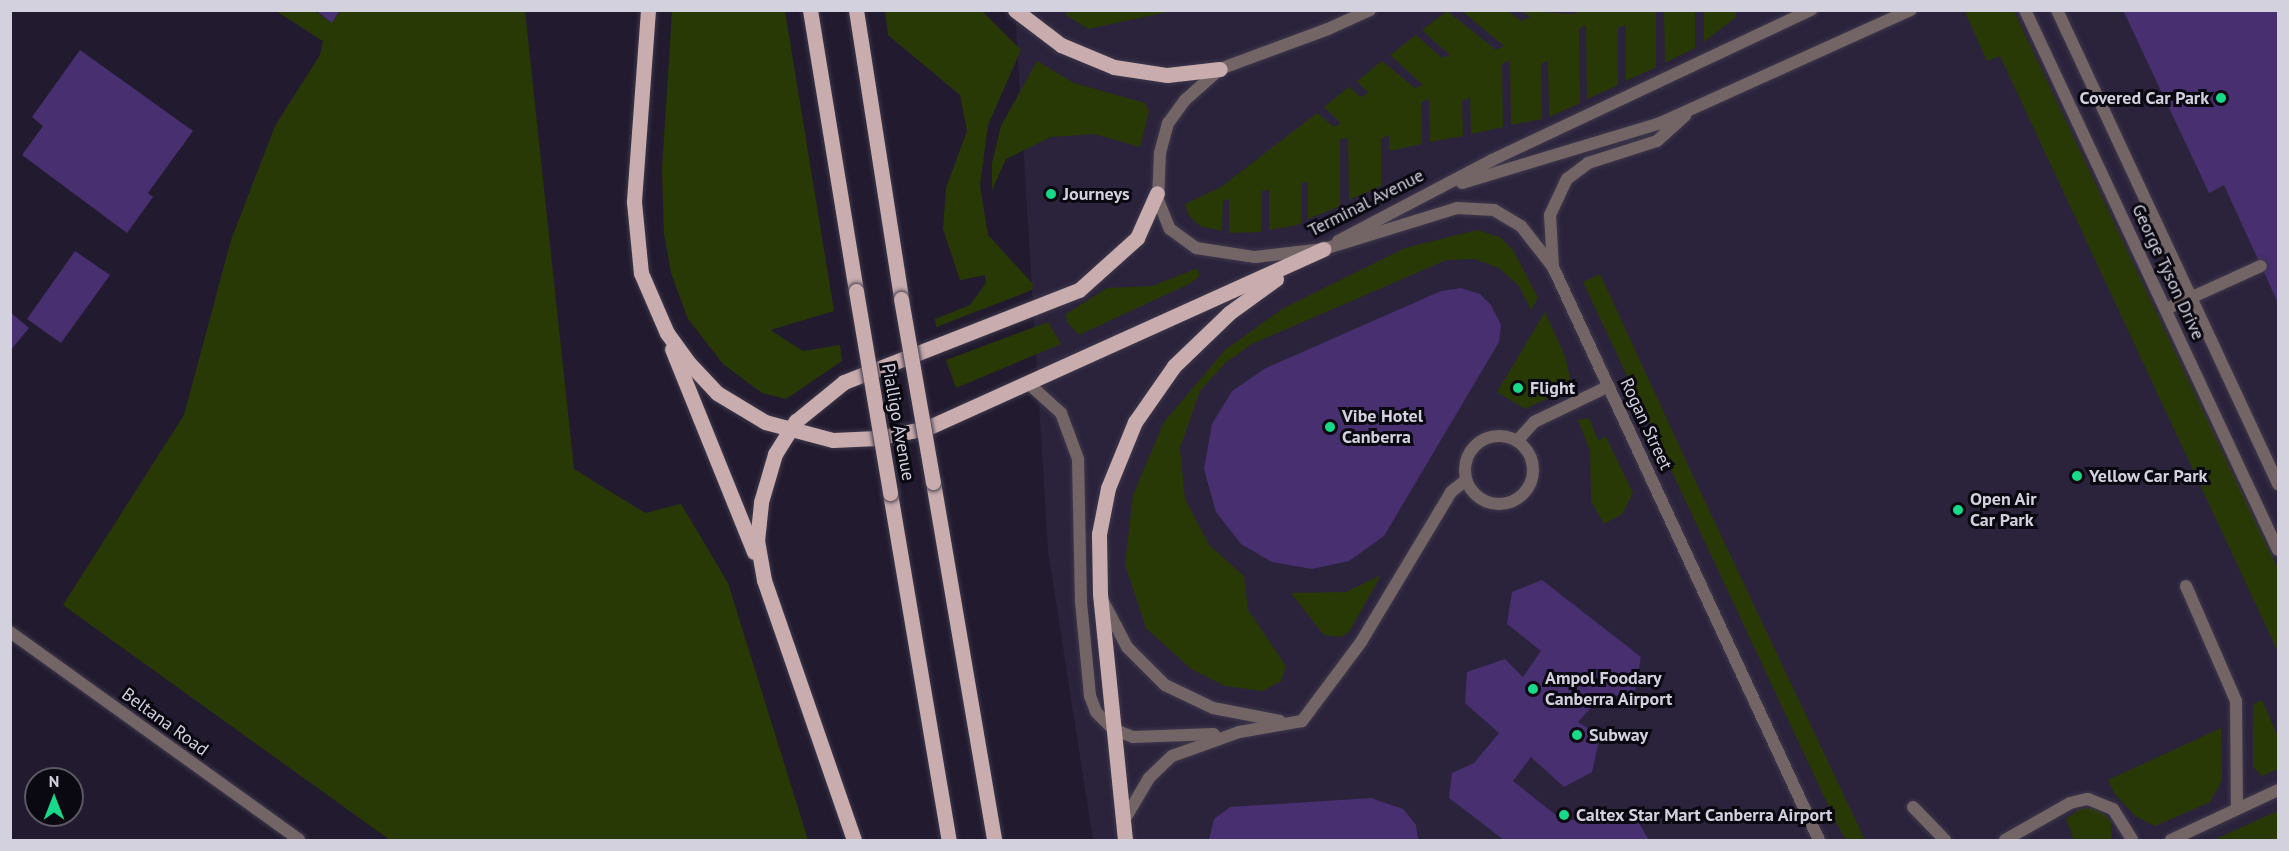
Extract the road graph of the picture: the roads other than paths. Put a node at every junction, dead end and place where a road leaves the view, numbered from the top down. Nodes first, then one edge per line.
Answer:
1 (648, 10) edge
2 (810, 10) edge
3 (856, 10) edge
4 (1015, 10) edge
5 (1356, 10) edge
6 (1371, 10) edge
7 (1811, 10) edge
8 (1911, 10) edge
9 (2025, 10) edge
10 (2057, 10) edge
11 (1328, 29) junction
12 (1220, 69) junction
13 (1690, 111) junction
14 (1157, 193) junction
15 (1410, 202) junction
16 (1324, 249) junction
17 (2261, 266) dead end
18 (1553, 267) junction
19 (2190, 298) junction
20 (2166, 309) junction
21 (658, 316) junction
22 (1029, 384) junction
23 (1609, 386) junction
24 (789, 430) junction
25 (1517, 441) junction
26 (1466, 480) junction
27 (2278, 484) edge
28 (2278, 550) edge
29 (764, 580) junction
30 (2186, 586) dead end
31 (1100, 593) junction
32 (10, 632) edge
33 (1286, 722) junction
34 (1113, 729) junction
35 (1239, 732) junction
36 (2278, 790) edge
37 (1913, 807) dead end
38 (2237, 809) junction
39 (1123, 823) junction
40 (1820, 837) edge
41 (299, 840) edge
42 (854, 840) edge
43 (949, 840) edge
44 (994, 840) edge
45 (1125, 840) edge
46 (1945, 840) edge
47 (2005, 840) edge
48 (2132, 840) edge
49 (2171, 840) edge

1 - 21 main road
2 - 43 main road, Pialligo Avenue, bridge
3 - 44 main road, Pialligo Avenue, bridge
4 - 12 main road
5 - 11 street, Terminal Avenue
6 - 11 street, Terminal Avenue
7 - 15 street, Terminal Avenue
8 - 13 street
9 - 20 street, George Tyson Drive
10 - 19 street, George Tyson Drive
11 - 12 street, Terminal Avenue
12 - 14 street, Terminal Avenue
13 - 15 street
13 - 18 street
14 - 16 street, Terminal Avenue
14 - 24 main road
15 - 16 street, Terminal Avenue
16 - 18 street, Rogan Street
16 - 22 main road
16 - 31 main road
17 - 19 street
18 - 23 street, Rogan Street
19 - 20 street
19 - 27 street, George Tyson Drive
20 - 28 street, George Tyson Drive
21 - 24 main road
21 - 29 main road
22 - 24 main road
22 - 34 street
23 - 25 street
23 - 40 street, Rogan Street
24 - 29 main road
25 - 26 street
25 - 26 street
26 - 33 street
29 - 42 main road
30 - 38 street
31 - 33 street
31 - 34 main road
32 - 41 street, Beltana Road
33 - 35 street
34 - 35 street
34 - 39 main road
35 - 39 street
36 - 38 street
37 - 46 street
38 - 49 street
39 - 45 main road
47 - 48 street

